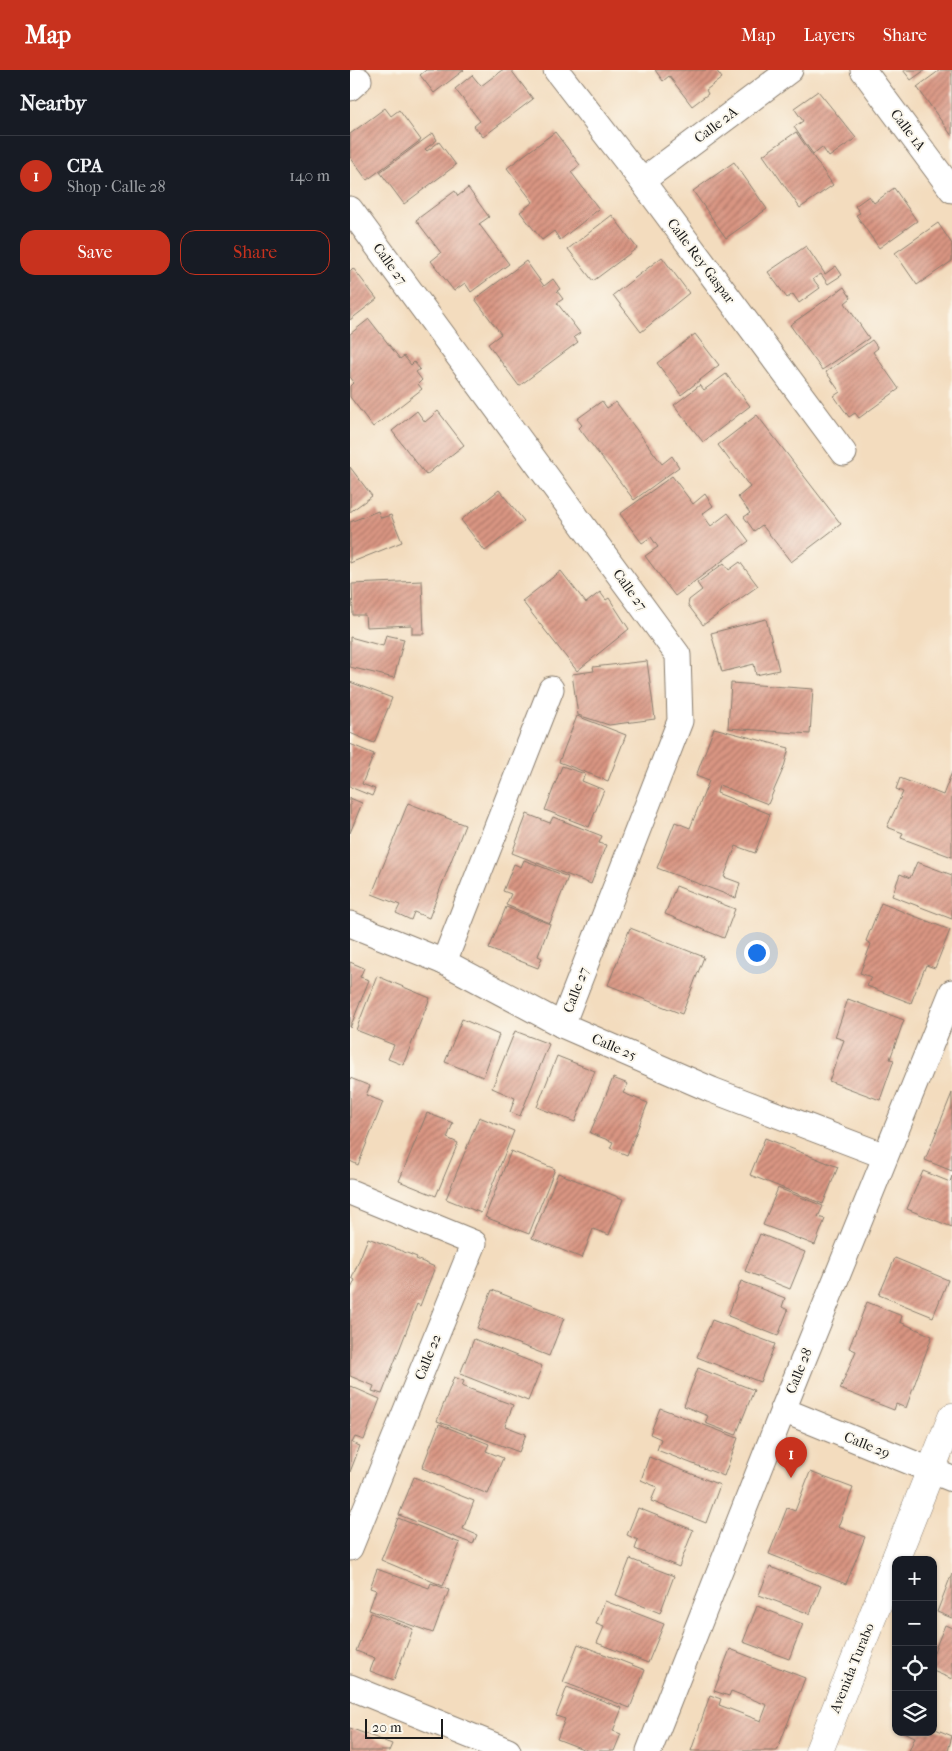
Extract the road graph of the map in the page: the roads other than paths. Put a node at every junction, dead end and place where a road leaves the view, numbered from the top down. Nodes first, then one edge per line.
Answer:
1 (556, 70) edge
2 (790, 70) edge
3 (863, 70) edge
4 (642, 181) junction
5 (952, 190) edge
6 (350, 209) edge
7 (844, 454) dead end
8 (551, 689) dead end
9 (350, 924) edge
10 (444, 962) junction
11 (952, 992) edge
12 (562, 1025) junction
13 (885, 1156) junction
14 (350, 1192) edge
15 (783, 1410) junction
16 (952, 1417) edge
17 (941, 1475) edge
18 (350, 1548) edge
19 (350, 1687) edge
20 (508, 1751) edge
21 (648, 1751) edge
22 (819, 1751) edge

1 - 4 street, Calle Rey Gaspar
2 - 4 street, Calle 2A
3 - 5 street, Calle 1A
4 - 7 street, Calle Rey Gaspar
6 - 12 street, Calle 27
8 - 10 street
9 - 10 street, Calle 25
10 - 12 street, Calle 25
11 - 13 street, Calle 28
12 - 13 street, Calle 25
13 - 15 street, Calle 28
14 - 18 street, Calle 22
15 - 17 street, Calle 29
15 - 21 street, Calle 28
16 - 17 street, Avenida Turabo
17 - 22 street, Avenida Turabo
19 - 20 street

